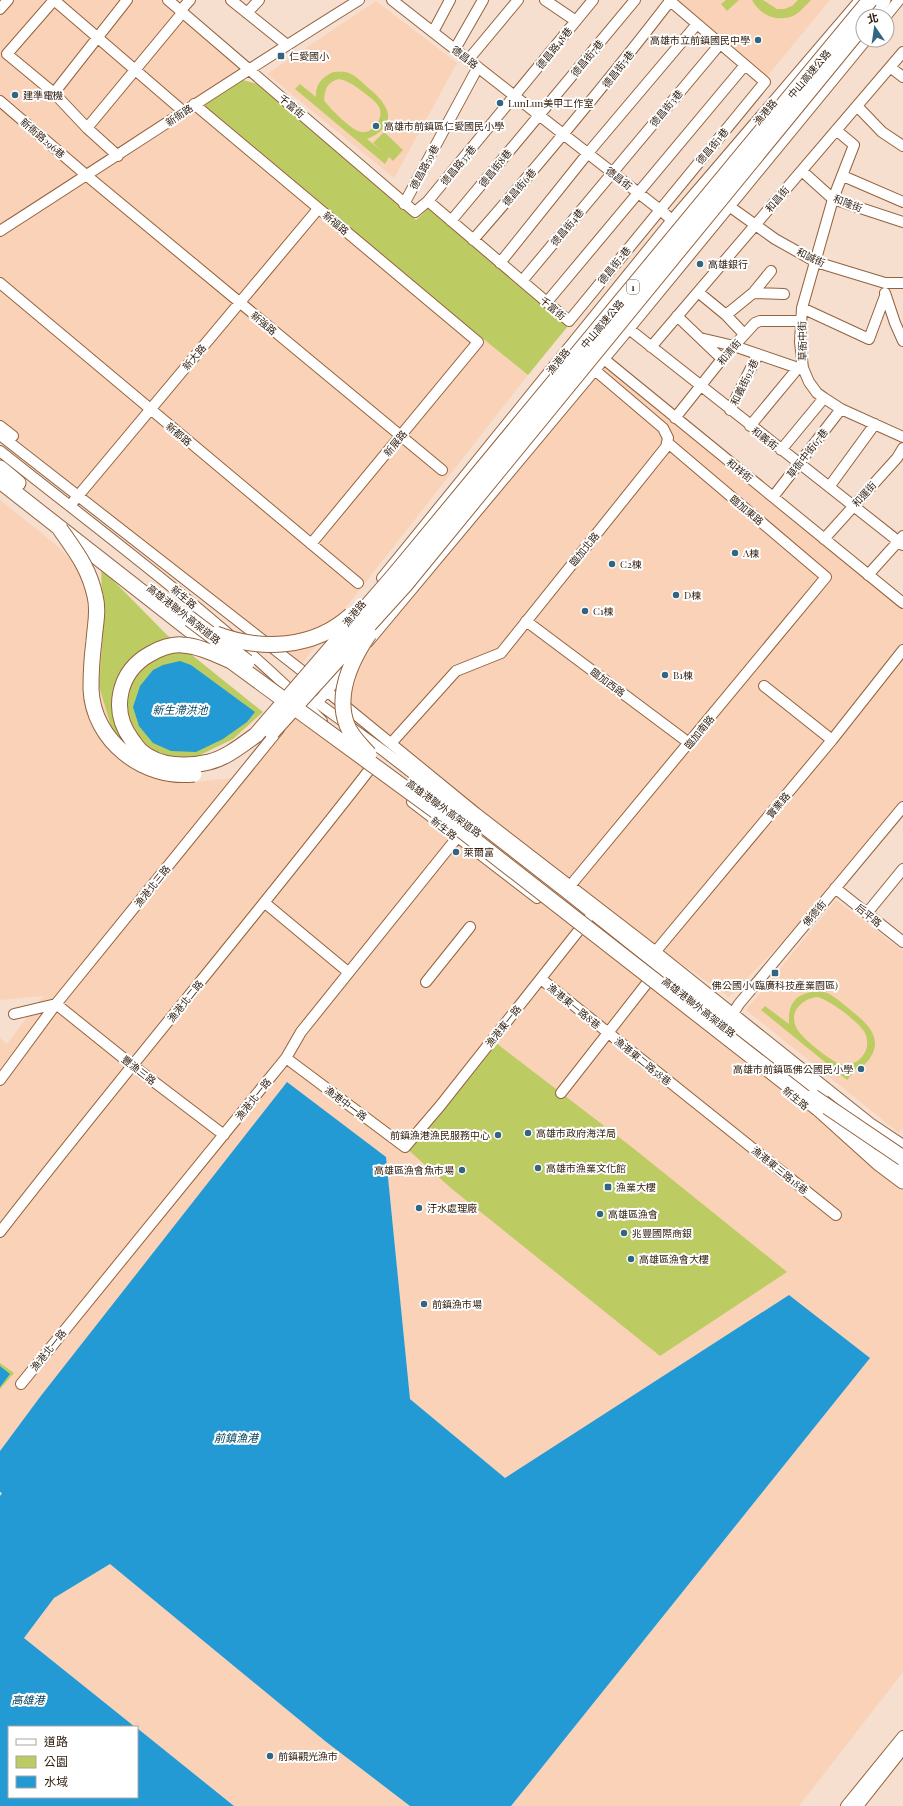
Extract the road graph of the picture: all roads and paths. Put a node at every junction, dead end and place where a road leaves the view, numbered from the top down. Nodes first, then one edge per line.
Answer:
1 (8, 0) edge
2 (54, 0) edge
3 (127, 0) edge
4 (168, 0) edge
5 (190, 0) edge
6 (231, 0) edge
7 (259, 0) edge
8 (359, 0) edge
9 (392, 0) edge
10 (450, 0) edge
11 (483, 0) edge
12 (545, 0) edge
13 (594, 0) edge
14 (635, 0) edge
15 (860, 0) edge
16 (870, 0) edge
17 (883, 0) edge
18 (899, 0) edge
19 (516, 1) edge
20 (669, 1) edge
21 (876, 8) edge
22 (892, 8) edge
23 (0, 9) edge
24 (182, 11) junction
25 (247, 13) junction
26 (576, 21) junction
27 (697, 24) junction
28 (433, 32) junction
29 (855, 35) edge
30 (96, 37) junction
31 (720, 44) junction
32 (286, 45) junction
33 (859, 48) edge
34 (455, 49) junction
35 (903, 52) edge
36 (468, 60) junction
37 (745, 65) junction
38 (478, 67) junction
39 (890, 67) junction
40 (249, 69) junction
41 (137, 70) junction
42 (903, 77) edge
43 (54, 93) junction
44 (515, 96) junction
45 (0, 101) edge
46 (194, 104) junction
47 (857, 106) junction
48 (184, 112) junction
49 (538, 115) junction
50 (87, 128) junction
51 (836, 130) junction
52 (564, 135) junction
53 (903, 146) edge
54 (588, 154) junction
55 (118, 156) junction
56 (802, 171) junction
57 (612, 173) junction
58 (86, 175) junction
59 (843, 176) junction
60 (638, 193) junction
61 (833, 199) junction
62 (428, 201) junction
63 (903, 202) edge
64 (404, 204) junction
65 (729, 206) junction
66 (318, 208) junction
67 (659, 209) junction
68 (415, 212) joint
69 (672, 220) junction
70 (451, 221) junction
71 (903, 222) edge
72 (755, 225) junction
73 (0, 231) edge
74 (473, 240) junction
75 (697, 245) junction
76 (816, 262) junction
77 (500, 263) junction
78 (771, 271) dead end
79 (522, 281) junction
80 (903, 282) edge
81 (885, 283) junction
82 (0, 284) edge
83 (698, 292) junction
84 (753, 292) junction
85 (784, 294) dead end
86 (885, 296) junction
87 (546, 302) junction
88 (240, 303) junction
89 (802, 308) junction
90 (726, 315) junction
91 (677, 316) junction
92 (569, 321) joint
93 (801, 321) junction
94 (629, 329) junction
95 (744, 334) junction
96 (578, 337) junction
97 (700, 338) junction
98 (903, 341) edge
99 (478, 342) joint
100 (651, 346) junction
101 (734, 346) junction
102 (569, 348) junction
103 (758, 354) junction
104 (603, 359) junction
105 (722, 359) junction
106 (800, 368) junction
107 (594, 370) junction
108 (700, 386) junction
109 (824, 398) junction
110 (150, 409) junction
111 (841, 409) junction
112 (730, 410) junction
113 (675, 418) junction
114 (875, 424) junction
115 (0, 426) edge
116 (750, 426) junction
117 (0, 434) edge
118 (401, 436) junction
119 (903, 437) edge
120 (0, 443) edge
121 (668, 443) junction
122 (903, 448) edge
123 (781, 450) junction
124 (0, 451) edge
125 (799, 464) junction
126 (0, 468) edge
127 (442, 470) dead end
128 (0, 481) edge
129 (829, 488) junction
130 (773, 497) junction
131 (76, 499) junction
132 (853, 507) junction
133 (60, 529) junction
134 (824, 539) junction
135 (901, 541) edge
136 (311, 544) junction
137 (868, 575) junction
138 (826, 577) joint
139 (400, 579) junction
140 (358, 583) dead end
141 (901, 598) edge
142 (190, 619) junction
143 (526, 621) junction
144 (903, 650) edge
145 (231, 661) junction
146 (306, 672) junction
147 (764, 686) dead end
148 (293, 687) junction
149 (323, 695) junction
150 (305, 698) junction
151 (832, 740) junction
152 (392, 742) junction
153 (690, 743) junction
154 (369, 754) junction
155 (370, 769) junction
156 (903, 806) edge
157 (476, 814) junction
158 (457, 838) junction
159 (903, 869) edge
160 (572, 884) junction
161 (835, 888) junction
162 (265, 903) junction
163 (596, 908) junction
164 (867, 913) junction
165 (470, 927) dead end
166 (579, 930) junction
167 (903, 942) edge
168 (655, 953) junction
169 (348, 972) junction
170 (541, 979) junction
171 (426, 982) dead end
172 (647, 983) junction
173 (56, 1004) junction
174 (14, 1014) dead end
175 (731, 1015) junction
176 (608, 1033) junction
177 (286, 1058) junction
178 (132, 1065) junction
179 (0, 1080) edge
180 (561, 1093) dead end
181 (820, 1105) junction
182 (724, 1125) joint
183 (224, 1135) junction
184 (901, 1141) edge
185 (405, 1147) joint
186 (899, 1156) edge
187 (903, 1167) edge
188 (903, 1174) edge
189 (903, 1181) edge
190 (903, 1188) edge
191 (836, 1215) dead end
192 (0, 1232) edge
193 (21, 1384) dead end
194 (903, 1736) edge
195 (903, 1749) edge
196 (846, 1806) edge
197 (858, 1806) edge

1 - 23 street
2 - 30 street
2 - 43 street
3 - 30 street
4 - 24 street, 千富街
5 - 24 street
6 - 25 street
7 - 25 street
8 - 32 street, 新衙路
9 - 28 street, 德昌路
10 - 28 street
11 - 34 street
12 - 26 street
13 - 26 street, 德昌路48巷
14 - 49 street, 德昌街7巷
15 - 69 street, 漁港路
16 - 139 highway, 中山高速公路 / 1, bridge
17 - 21 highway
18 - 22 street
19 - 36 street
20 - 27 street
20 - 52 street, 德昌街5巷
24 - 40 street, 千富街
24 - 41 street
25 - 32 street
26 - 44 street, 德昌路48巷
27 - 31 street
27 - 54 street
28 - 34 street, 德昌路
29 - 139 highway, 中山高速公路 / 1, bridge
30 - 41 street
30 - 43 street
31 - 37 street
31 - 57 street, 德昌街3巷
32 - 40 street, 新衙路
33 - 65 street
34 - 36 street, 德昌路
35 - 39 street, 和昌街
36 - 38 street, 德昌路
37 - 60 street
37 - 67 street, 德昌街1巷
38 - 44 street, 德昌路
38 - 64 street, 德昌路59巷
39 - 42 street
39 - 47 street, 和昌街
40 - 46 street, 新衙路
40 - 64 street, 千富街
41 - 48 street
41 - 50 street
43 - 50 street
44 - 49 street, 德昌路
44 - 62 street, 德昌路37巷
45 - 58 street, 新衙路296巷
46 - 48 street, 新衙路
46 - 66 street, 新福路
47 - 51 street, 和昌街
47 - 53 street
48 - 55 street, 新衙路
49 - 52 street, 德昌街
49 - 70 street, 德昌街8巷
50 - 55 street
51 - 56 street, 和昌街
51 - 59 street, 草衙中街
52 - 54 street, 德昌街
52 - 74 street, 德昌街6巷
54 - 57 street, 德昌街
54 - 77 street
55 - 58 street, 新衙路
56 - 61 street, 和隆街
56 - 72 street, 和昌街
57 - 60 street, 德昌街
57 - 79 street, 德昌街4巷
58 - 73 street, 新衙路
58 - 88 street, 新強路
59 - 61 street, 草衙中街
59 - 63 street
60 - 67 street, 德昌街
60 - 87 street
61 - 71 street, 和隆街
61 - 76 street, 草衙中街
62 - 68 street, 德昌路37巷
62 - 70 street, 千富街
64 - 68 street, 千富街
65 - 72 street, 和誠街
65 - 75 street
66 - 88 street, 新大路
66 - 99 street, 新福路
67 - 69 street, 德昌街
67 - 92 street, 德昌街2巷
69 - 75 street, 德昌街
69 - 96 street, 漁港路
70 - 74 street, 千富街
72 - 76 street, 和誠街
72 - 83 street, 和昌街
74 - 77 street, 千富街
75 - 94 street
76 - 81 street, 和誠街
76 - 89 street, 草衙中街
77 - 79 street, 千富街
78 - 84 street
79 - 87 street, 千富街
80 - 81 street, 和誠街
81 - 86 street
82 - 110 street, 新都路
83 - 90 street
83 - 91 street, 和昌街
84 - 85 street
84 - 90 street
86 - 89 street
86 - 98 street
87 - 92 street, 千富街
88 - 110 street, 新大路
88 - 118 street, 新強路
89 - 93 street, 草衙中街
90 - 95 street
91 - 97 street
91 - 100 street, 和昌街
93 - 95 street, 和清街
93 - 106 street, 草衙中街
94 - 100 street, 和義街
94 - 104 street
95 - 101 street, 和清街
96 - 102 street, 漁港路
96 - 104 street, 和祥街
97 - 101 street
97 - 105 street
99 - 118 street, 新展路
100 - 108 street, 和義街
101 - 103 street
101 - 105 street, 和清街
102 - 107 street
102 - 146 street, 漁港路
103 - 106 street
103 - 112 street, 和義街92巷
104 - 107 street
104 - 113 street, 和祥街
105 - 108 street, 和清街
106 - 109 street, 草衙中街
106 - 116 street
107 - 121 street
107 - 149 street
108 - 112 street, 和義街
108 - 113 street, 和清街
109 - 111 street, 草衙中街
109 - 123 street
110 - 131 street, 新大路
110 - 136 street, 新都路
111 - 114 street, 草衙中街
111 - 125 street, 草衙中街67巷
112 - 116 street, 和義街
113 - 130 street, 和祥街
114 - 119 street, 草衙中街
114 - 129 street
115 - 131 street, 新生路
116 - 123 street, 和義街
117 - 131 street, 新生路
118 - 127 street, 新強路
118 - 136 street, 新展路
120 - 131 street, 新生路
121 - 138 street, 臨加東路
121 - 143 street, 臨加北路
122 - 132 street, 和運街
123 - 125 street, 和義街
124 - 131 street, 新生路
125 - 129 street, 和義街
125 - 130 street, 草衙中街67巷
126 - 142 highway, 高雄港聯外高架道路
128 - 133 highway, 高雄港聯外高架道路
129 - 132 street, 和義街
130 - 134 street, 和祥街
131 - 146 street, 新生路
131 - 148 street, 新生路
132 - 134 street, 和運街
132 - 135 street, 和義街
133 - 139 highway, bridge
133 - 145 highway, 高雄港聯外高架道路, bridge
134 - 137 street, 和祥街
135 - 137 street
136 - 140 street, 新都路
137 - 141 street, 和祥街
138 - 153 street, 臨加南路
139 - 142 highway, bridge
139 - 145 highway, bridge
139 - 154 highway, bridge
142 - 154 highway, 高雄港聯外高架道路, bridge
143 - 152 street, 臨加北路
143 - 153 street, 臨加西路
144 - 151 street, 實業路
145 - 181 highway, 高雄港聯外高架道路, bridge
146 - 148 street, 漁港路
146 - 149 street, 新生路
147 - 151 street
148 - 150 street, 新生路
149 - 150 street, 新生路
149 - 152 street, 新生路
149 - 157 street, 新生路
150 - 155 street, 新生路
150 - 173 street, 漁港北三路
151 - 168 street, 實業路
152 - 157 street, 新生路
153 - 160 street, 臨加南路
154 - 181 highway, 高雄港聯外高架道路, bridge
155 - 158 street, 新生路
155 - 162 street, 漁港北二路
156 - 161 street, 佛德街
157 - 158 street, 漁港北一路
157 - 160 street, 新生路
157 - 163 street, 新生路
158 - 166 street, 新生路
158 - 169 street, 漁港北一路
159 - 164 street
160 - 163 street, 新生路
161 - 164 street, 后平路
161 - 175 street, 佛德街
162 - 169 street
162 - 178 street, 漁港北二路
163 - 166 street, 漁港東一路
163 - 168 street, 新生路
164 - 167 street, 后平路
165 - 171 street
166 - 170 street, 漁港東一路
166 - 172 street, 新生路
168 - 175 street, 新生路
169 - 177 street, 漁港北一路
170 - 176 street, 漁港東一路8巷
170 - 185 street, 漁港東一路
172 - 176 street
172 - 190 street, 新生路
173 - 174 street
173 - 178 street, 豐漁三路
173 - 179 street, 漁港北三路
175 - 184 street, 新生路
175 - 186 street, 新生路
176 - 180 street
176 - 182 street, 漁港東二路58巷
177 - 183 street, 漁港北一路
177 - 185 street, 漁港中一路
178 - 183 street, 豐漁三路
178 - 192 street, 漁港北二路
181 - 186 highway, bridge
181 - 187 highway, 高雄港聯外高架道路, bridge
181 - 188 highway, 高雄港聯外高架道路
181 - 189 highway
182 - 191 street, 漁港東三路18巷
183 - 193 street, 漁港北一路
184 - 186 street
194 - 196 street
195 - 197 street

